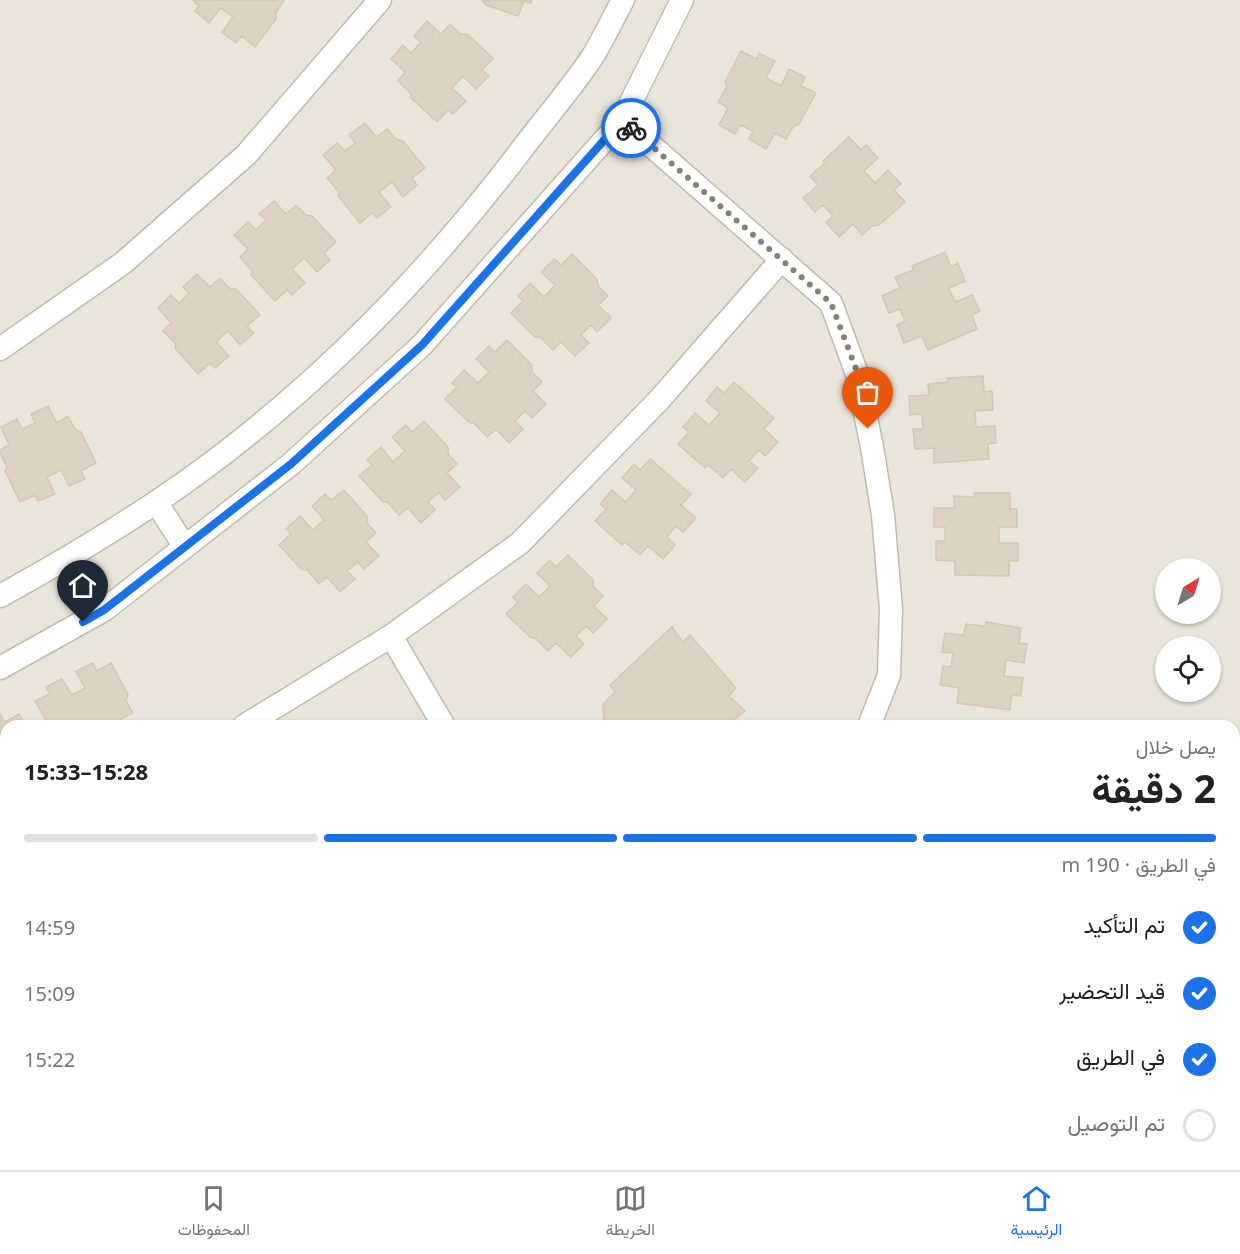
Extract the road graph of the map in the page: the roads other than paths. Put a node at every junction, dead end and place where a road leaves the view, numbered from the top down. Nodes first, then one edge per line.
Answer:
1 (380, 0) edge
2 (623, 0) edge
3 (682, 0) edge
4 (622, 120) junction
5 (782, 259) junction
6 (0, 349) edge
7 (156, 502) junction
8 (185, 547) junction
9 (0, 596) edge
10 (391, 636) junction
11 (0, 668) edge
12 (254, 720) edge
13 (440, 720) edge
14 (871, 720) edge

1 - 6 street
2 - 7 street
3 - 4 street
4 - 5 street
4 - 8 street
5 - 10 street
5 - 14 street
7 - 8 street
7 - 9 street
8 - 11 street
10 - 12 street
10 - 13 street

